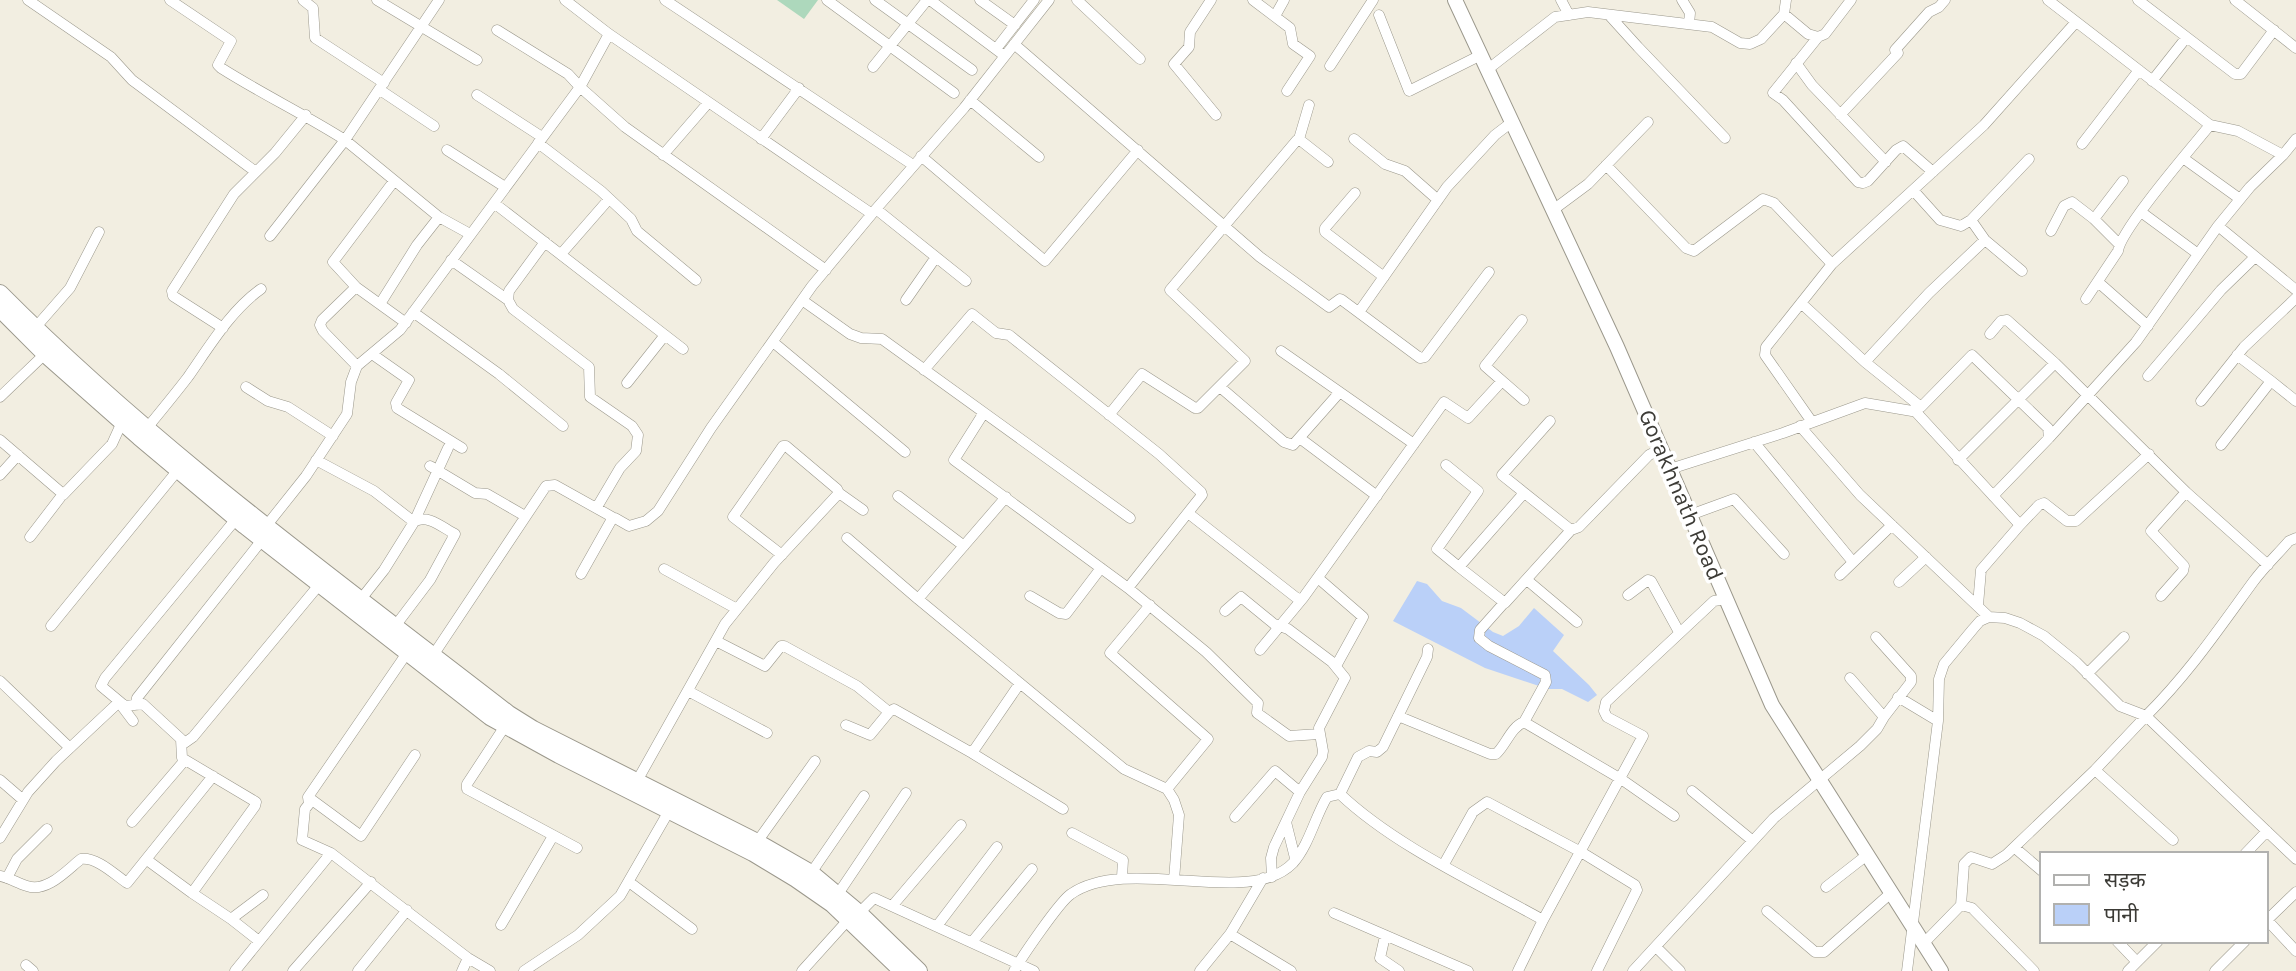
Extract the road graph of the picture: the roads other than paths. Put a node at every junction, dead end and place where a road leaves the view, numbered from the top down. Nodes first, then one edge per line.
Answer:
1 (28, 0) edge
2 (170, 0) edge
3 (303, 0) edge
4 (377, 0) edge
5 (439, 0) edge
6 (565, 0) edge
7 (665, 0) edge
8 (827, 0) edge
9 (875, 0) edge
10 (929, 0) edge
11 (979, 0) edge
12 (1034, 0) edge
13 (1049, 0) edge
14 (1077, 0) edge
15 (1211, 0) edge
16 (1253, 0) edge
17 (1284, 0) edge
18 (1373, 0) edge
19 (1455, 0) edge
20 (1560, 0) edge
21 (1682, 0) edge
22 (1786, 0) edge
23 (1851, 0) edge
24 (1945, 0) edge
25 (2048, 0) edge
26 (2138, 0) edge
27 (2235, 0) edge
28 (1784, 14) junction
29 (1379, 15) dead end
30 (1569, 15) junction
31 (1609, 15) junction
32 (1275, 16) junction
33 (2076, 22) junction
34 (907, 24) junction
35 (1689, 24) junction
36 (1015, 26) junction
37 (420, 27) junction
38 (497, 30) dead end
39 (2274, 30) junction
40 (609, 34) junction
41 (1818, 37) junction
42 (2186, 38) junction
43 (1014, 44) junction
44 (889, 47) junction
45 (2296, 48) edge
46 (1000, 52) junction
47 (1481, 55) junction
48 (1140, 59) dead end
49 (477, 60) dead end
50 (1796, 63) junction
51 (1330, 66) dead end
52 (873, 67) dead end
53 (972, 70) dead end
54 (1487, 70) junction
55 (2139, 70) junction
56 (2152, 81) junction
57 (382, 87) junction
58 (580, 87) junction
59 (799, 88) junction
60 (1287, 91) dead end
61 (954, 93) dead end
62 (477, 95) dead end
63 (971, 100) junction
64 (709, 103) junction
65 (1308, 105) dead end
66 (306, 115) junction
67 (1216, 115) dead end
68 (1840, 115) junction
69 (1648, 121) dead end
70 (1512, 122) junction
71 (2210, 125) junction
72 (434, 126) dead end
73 (1725, 138) dead end
74 (761, 139) junction
75 (1298, 139) junction
76 (1354, 139) dead end
77 (2296, 139) edge
78 (345, 140) junction
79 (540, 140) junction
80 (2082, 144) dead end
81 (447, 150) dead end
82 (1138, 150) junction
83 (663, 155) junction
84 (2283, 155) junction
85 (921, 156) junction
86 (1039, 157) dead end
87 (2183, 158) junction
88 (2029, 159) dead end
89 (1328, 162) dead end
90 (1886, 162) junction
91 (913, 165) junction
92 (1606, 165) junction
93 (256, 172) junction
94 (1933, 172) junction
95 (394, 181) junction
96 (2123, 181) dead end
97 (505, 187) junction
98 (1913, 191) junction
99 (1355, 193) dead end
100 (609, 198) junction
101 (2240, 199) junction
102 (1438, 200) junction
103 (494, 203) junction
104 (1553, 211) junction
105 (874, 212) junction
106 (2141, 212) junction
107 (439, 217) junction
108 (2094, 219) junction
109 (1971, 220) junction
110 (1223, 224) junction
111 (2218, 226) junction
112 (2051, 231) dead end
113 (99, 232) dead end
114 (470, 234) junction
115 (270, 236) dead end
116 (1985, 240) junction
117 (545, 242) junction
118 (2119, 244) junction
119 (561, 254) junction
120 (2197, 254) junction
121 (936, 257) junction
122 (2255, 257) junction
123 (451, 260) junction
124 (1832, 264) junction
125 (825, 270) junction
126 (2022, 271) dead end
127 (1489, 272) dead end
128 (1384, 276) junction
129 (696, 280) dead end
130 (966, 281) dead end
131 (2098, 282) junction
132 (356, 287) junction
133 (261, 289) dead end
134 (2296, 290) edge
135 (0, 293) edge
136 (2296, 298) edge
137 (2087, 299) dead end
138 (508, 300) junction
139 (803, 300) junction
140 (906, 300) dead end
141 (1801, 303) junction
142 (380, 304) junction
143 (0, 309) edge
144 (413, 312) junction
145 (1359, 312) junction
146 (1522, 320) dead end
147 (405, 323) junction
148 (2148, 326) junction
149 (35, 328) junction
150 (223, 328) junction
151 (1990, 334) dead end
152 (665, 335) junction
153 (773, 342) junction
154 (683, 349) dead end
155 (50, 350) junction
156 (1281, 351) dead end
157 (372, 354) junction
158 (2237, 355) junction
159 (1865, 362) junction
160 (2055, 363) junction
161 (357, 366) junction
162 (924, 370) junction
163 (2148, 376) dead end
164 (1502, 381) junction
165 (2271, 381) junction
166 (627, 383) dead end
167 (246, 387) dead end
168 (1220, 387) junction
169 (1339, 393) junction
170 (2090, 396) junction
171 (0, 397) edge
172 (1524, 400) dead end
173 (2018, 401) junction
174 (2201, 401) dead end
175 (2296, 401) edge
176 (1918, 409) junction
177 (983, 414) junction
178 (1109, 415) junction
179 (1550, 421) dead end
180 (122, 422) junction
181 (1812, 422) junction
182 (564, 426) dead end
183 (1800, 426) junction
184 (147, 428) junction
185 (333, 436) junction
186 (1301, 439) junction
187 (2049, 439) junction
188 (0, 440) edge
189 (1754, 442) junction
190 (1414, 444) junction
191 (2221, 445) dead end
192 (448, 448) dead end
193 (462, 448) dead end
194 (1661, 449) junction
195 (905, 452) dead end
196 (2149, 454) junction
197 (18, 455) junction
198 (316, 460) junction
199 (1958, 460) junction
200 (1446, 464) dead end
201 (434, 469) junction
202 (1670, 469) junction
203 (178, 470) junction
204 (0, 475) edge
205 (2186, 492) junction
206 (839, 493) junction
207 (1524, 493) junction
208 (63, 495) junction
209 (898, 496) dead end
210 (1377, 496) junction
211 (1993, 496) junction
212 (1006, 497) junction
213 (597, 507) junction
214 (863, 510) dead end
215 (1188, 513) junction
216 (1690, 515) junction
217 (525, 516) junction
218 (614, 518) junction
219 (236, 519) junction
220 (1129, 519) dead end
221 (414, 522) junction
222 (1892, 525) junction
223 (2020, 525) junction
224 (1571, 530) junction
225 (265, 532) junction
226 (30, 537) dead end
227 (847, 538) dead end
228 (2296, 538) edge
229 (964, 546) junction
230 (1784, 554) dead end
231 (782, 555) junction
232 (1926, 557) junction
233 (1853, 562) junction
234 (2268, 565) junction
235 (1101, 568) junction
236 (1459, 568) junction
237 (664, 569) dead end
238 (581, 574) dead end
239 (1840, 575) dead end
240 (1318, 578) junction
241 (1527, 580) junction
242 (1899, 582) dead end
243 (319, 585) junction
244 (1129, 588) junction
245 (1628, 595) dead end
246 (1030, 596) dead end
247 (2161, 596) dead end
248 (1303, 598) junction
249 (361, 599) junction
250 (918, 599) junction
251 (1726, 599) junction
252 (1504, 603) junction
253 (1150, 605) junction
254 (1978, 606) junction
255 (737, 609) junction
256 (1225, 611) dead end
257 (1989, 617) junction
258 (1577, 622) dead end
259 (396, 625) junction
260 (51, 626) dead end
261 (1280, 627) junction
262 (1679, 632) junction
263 (1876, 637) dead end
264 (2124, 637) dead end
265 (716, 641) junction
266 (411, 647) junction
267 (1428, 649) dead end
268 (1259, 650) dead end
269 (429, 661) junction
270 (1336, 666) junction
271 (2087, 674) junction
272 (1850, 678) dead end
273 (0, 681) edge
274 (1020, 683) junction
275 (688, 691) junction
276 (1899, 697) junction
277 (120, 703) junction
278 (136, 704) junction
279 (888, 712) junction
280 (1398, 716) junction
281 (2146, 716) junction
282 (1884, 717) junction
283 (133, 721) dead end
284 (1938, 721) junction
285 (1524, 722) junction
286 (846, 725) dead end
287 (505, 726) junction
288 (767, 733) dead end
289 (1319, 734) junction
290 (183, 744) junction
291 (70, 748) junction
292 (972, 752) junction
293 (415, 755) dead end
294 (185, 760) junction
295 (815, 761) dead end
296 (2095, 770) junction
297 (213, 776) junction
298 (1621, 779) junction
299 (0, 780) edge
300 (637, 781) junction
301 (1820, 781) junction
302 (1167, 789) junction
303 (1692, 791) dead end
304 (1300, 792) junction
305 (906, 793) dead end
306 (1340, 794) junction
307 (864, 796) dead end
308 (308, 797) junction
309 (22, 799) junction
310 (1063, 809) dead end
311 (669, 811) junction
312 (1674, 816) dead end
313 (1236, 817) dead end
314 (132, 822) dead end
315 (1286, 822) junction
316 (961, 825) dead end
317 (47, 829) dead end
318 (2267, 831) junction
319 (1072, 833) dead end
320 (553, 836) junction
321 (0, 838) edge
322 (2173, 840) dead end
323 (1753, 841) junction
324 (757, 842) junction
325 (997, 846) dead end
326 (577, 848) dead end
327 (2015, 848) junction
328 (1581, 852) junction
329 (2247, 852) edge
330 (331, 853) junction
331 (1867, 855) junction
332 (1295, 858) junction
333 (2296, 859) edge
334 (147, 860) junction
335 (1444, 864) junction
336 (1032, 869) dead end
337 (2040, 869) edge
338 (811, 873) junction
339 (3, 877) edge
340 (1122, 877) junction
341 (1268, 877) junction
342 (1174, 880) junction
343 (371, 882) junction
344 (629, 882) junction
345 (1826, 887) dead end
346 (2296, 892) edge
347 (192, 893) junction
348 (1891, 893) junction
349 (838, 894) junction
350 (263, 895) dead end
351 (893, 905) junction
352 (1961, 905) junction
353 (407, 910) junction
354 (1768, 911) dead end
355 (1334, 913) dead end
356 (854, 916) junction
357 (2268, 918) edge
358 (231, 919) junction
359 (1543, 920) junction
360 (2268, 922) edge
361 (501, 925) dead end
362 (937, 926) junction
363 (692, 929) dead end
364 (1913, 929) junction
365 (1230, 934) junction
366 (1385, 936) junction
367 (259, 941) junction
368 (972, 942) junction
369 (2119, 943) edge
370 (2156, 943) edge
371 (2243, 943) edge
372 (1923, 944) junction
373 (1656, 947) junction
374 (2296, 951) edge
375 (468, 958) junction
376 (2137, 962) junction
377 (2224, 962) junction
378 (1016, 967) edge
379 (235, 971) edge
380 (293, 971) edge
381 (358, 971) edge
382 (462, 971) edge
383 (490, 971) edge
384 (524, 971) edge
385 (802, 971) edge
386 (902, 971) edge
387 (919, 971) edge
388 (1034, 971) edge
389 (1200, 971) edge
390 (1291, 971) edge
391 (1399, 971) edge
392 (1468, 971) edge
393 (1518, 971) edge
394 (1597, 971) edge
395 (1633, 971) edge
396 (1680, 971) edge
397 (1907, 971) edge
398 (1941, 971) edge
399 (2034, 971) edge
400 (2128, 971) edge
401 (2215, 971) edge
402 (2234, 971) edge

1 - 93 street
2 - 66 street
3 - 57 street
4 - 37 street
5 - 37 street
6 - 40 street
7 - 59 street
8 - 44 street
9 - 34 street
10 - 34 street
10 - 46 street
11 - 36 street
12 - 36 street
13 - 43 street
14 - 48 street
15 - 67 street
16 - 32 street
17 - 32 street
18 - 51 street
19 - 47 main road, Gorakhnath Road
20 - 30 street
21 - 35 street
22 - 28 street
23 - 41 street
24 - 68 street
25 - 33 street
26 - 42 street
27 - 39 street
28 - 35 street
28 - 41 street
29 - 47 street
30 - 31 street
30 - 54 street
31 - 35 street
31 - 73 street
32 - 60 street
33 - 55 street
33 - 94 street
34 - 44 street
34 - 53 street
36 - 46 street
37 - 49 street
37 - 57 street
38 - 58 street
39 - 42 street
39 - 45 street
40 - 58 street
40 - 64 street
41 - 50 street
42 - 56 street
43 - 46 street
43 - 82 street
44 - 52 street
44 - 61 street
46 - 63 street
47 - 54 main road, Gorakhnath Road
50 - 68 street
50 - 90 street
54 - 70 main road, Gorakhnath Road
55 - 56 street
55 - 80 street
56 - 71 street
57 - 72 street
57 - 78 street
58 - 79 street
58 - 83 street
59 - 74 street
59 - 91 street
62 - 79 street
63 - 85 street
63 - 86 street
64 - 74 street
64 - 83 street
65 - 75 street
66 - 78 street
66 - 93 street
68 - 90 street
69 - 92 street
70 - 102 street
70 - 104 main road, Gorakhnath Road
71 - 84 street
71 - 87 street
74 - 105 street
75 - 89 street
75 - 110 street
76 - 102 street
77 - 84 street
78 - 95 street
78 - 115 street
79 - 97 street
79 - 100 street
81 - 97 street
82 - 85 street
82 - 110 street
83 - 125 street
84 - 101 street
85 - 91 street
87 - 101 street
87 - 106 street
88 - 109 street
90 - 94 street
91 - 105 street
92 - 104 street
92 - 124 street
93 - 150 street
94 - 98 street
95 - 107 street
95 - 132 street
96 - 108 street
97 - 103 street
98 - 109 street
98 - 124 street
99 - 128 street
100 - 119 street
100 - 129 street
101 - 111 street
102 - 128 street
103 - 114 street
103 - 117 street
104 - 194 main road, Gorakhnath Road
105 - 121 street
105 - 125 street
106 - 118 street
106 - 120 street
107 - 114 street
107 - 142 street
108 - 112 street
108 - 118 street
109 - 116 street
110 - 145 street
110 - 168 street
111 - 120 street
111 - 122 street
113 - 149 street
114 - 123 street
116 - 126 street
116 - 159 street
117 - 119 street
117 - 138 street
118 - 131 street
119 - 152 street
120 - 148 street
121 - 130 street
121 - 140 street
122 - 134 street
122 - 163 street
123 - 138 street
123 - 144 street
124 - 141 street
125 - 139 street
127 - 145 street
128 - 145 street
131 - 137 street
131 - 148 street
132 - 142 street
132 - 161 street
133 - 150 street
135 - 149 main road
136 - 158 street
138 - 213 street
139 - 153 street
139 - 162 street
141 - 159 street
141 - 181 street
142 - 147 street
143 - 155 main road
144 - 147 street
144 - 182 street
146 - 164 street
147 - 157 street
148 - 170 street
149 - 155 main road
150 - 184 street
151 - 160 street
152 - 154 street
152 - 166 street
153 - 195 street
153 - 218 street
155 - 171 street
155 - 180 main road
155 - 184 main road
156 - 169 street
157 - 161 street
157 - 193 street
158 - 165 street
158 - 174 street
159 - 176 street
160 - 170 street
160 - 173 street
161 - 185 street
162 - 177 street
162 - 178 street
164 - 172 street
164 - 190 street
165 - 175 street
165 - 191 street
167 - 185 street
168 - 178 street
168 - 186 street
169 - 186 street
169 - 190 street
170 - 187 street
170 - 196 street
173 - 176 street
173 - 187 street
173 - 199 street
176 - 181 street
176 - 199 street
177 - 212 street
177 - 220 street
178 - 215 street
179 - 207 street
180 - 203 main road
180 - 208 street
181 - 183 street
183 - 189 street
183 - 222 street
184 - 225 main road
185 - 198 street
186 - 210 street
187 - 211 street
188 - 197 street
189 - 202 street
189 - 233 street
190 - 210 street
192 - 201 street
194 - 202 main road, Gorakhnath Road
194 - 224 street
196 - 205 street
196 - 223 street
197 - 204 street
197 - 208 street
198 - 221 street
198 - 225 street
199 - 211 street
200 - 236 street
201 - 217 street
201 - 221 street
202 - 216 main road, Gorakhnath Road
203 - 219 main road
203 - 260 street
205 - 234 street
205 - 247 street
206 - 214 street
206 - 231 street
206 - 231 street
207 - 224 street
207 - 236 street
208 - 226 street
209 - 229 street
210 - 240 street
211 - 223 street
212 - 229 street
212 - 235 street
213 - 217 street
213 - 218 street
215 - 244 street
215 - 248 street
216 - 230 street
216 - 251 main road, Gorakhnath Road
217 - 269 street
218 - 238 street
219 - 225 main road
219 - 277 street
221 - 249 street
221 - 259 street
222 - 232 street
222 - 233 street
223 - 254 street
224 - 241 street
225 - 243 main road
225 - 249 main road
225 - 278 street
227 - 250 street
228 - 234 street
229 - 250 street
231 - 255 street
232 - 242 street
232 - 254 street
233 - 239 street
234 - 281 street
235 - 244 street
235 - 246 street
236 - 252 street
237 - 255 street
240 - 248 street
240 - 270 street
241 - 252 street
241 - 258 street
243 - 266 main road
243 - 290 street
244 - 253 street
245 - 262 street
248 - 261 street
249 - 259 main road
250 - 274 street
251 - 262 street
251 - 301 main road, Gorakhnath Road
252 - 285 street
253 - 289 street
253 - 302 street
254 - 257 street
255 - 265 street
256 - 261 street
257 - 271 street
257 - 284 street
259 - 266 main road
261 - 268 street
261 - 270 street
262 - 298 street
263 - 276 street
264 - 271 street
265 - 275 street
265 - 279 street
266 - 269 main road
266 - 308 street
267 - 280 street
269 - 287 main road
269 - 300 main road
270 - 289 street
271 - 281 street
272 - 282 street
273 - 291 street
274 - 292 street
274 - 302 street
275 - 288 street
275 - 300 street
276 - 282 street
276 - 284 street
277 - 278 street
277 - 283 street
277 - 291 street
278 - 290 street
279 - 286 street
279 - 292 street
280 - 285 street
280 - 306 street
281 - 296 street
281 - 318 street
282 - 301 street
284 - 364 street
285 - 298 street
287 - 311 main road
287 - 320 street
289 - 304 street
290 - 294 street
291 - 309 street
292 - 310 street
293 - 308 street
294 - 297 street
294 - 314 street
295 - 324 street
296 - 322 street
296 - 327 street
297 - 334 street
297 - 347 street
298 - 312 street
298 - 328 street
299 - 309 street
300 - 324 main road
301 - 323 street
301 - 331 main road, Gorakhnath Road
302 - 342 street
303 - 323 street
304 - 313 street
304 - 315 street
305 - 349 street
306 - 332 street
306 - 335 street
307 - 338 street
308 - 330 street
309 - 321 street
311 - 344 street
311 - 356 main road
315 - 332 street
315 - 341 street
316 - 351 street
317 - 339 street
318 - 329 street
318 - 333 street
319 - 340 street
320 - 326 street
320 - 361 street
323 - 373 street
324 - 338 main road
325 - 362 street
327 - 337 street
327 - 352 street
328 - 335 street
328 - 359 street
328 - 394 street
330 - 343 street
330 - 367 street
331 - 345 street
331 - 348 main road, Gorakhnath Road
332 - 341 street
334 - 339 street
334 - 347 street
335 - 359 street
336 - 368 street
338 - 349 main road
340 - 342 street
340 - 378 street
341 - 342 street
341 - 365 street
343 - 353 street
343 - 380 street
344 - 363 street
344 - 384 street
346 - 357 street
347 - 358 street
348 - 354 street
348 - 364 main road, Gorakhnath Road
349 - 356 main road
350 - 358 street
351 - 356 street
351 - 362 street
352 - 372 street
352 - 399 street
353 - 375 street
353 - 381 street
355 - 366 street
356 - 385 street
356 - 386 main road
356 - 387 main road
358 - 367 street
359 - 393 street
360 - 374 street
362 - 368 street
364 - 372 main road, Gorakhnath Road
364 - 397 street
365 - 389 street
365 - 390 street
366 - 391 street
366 - 392 street
367 - 379 street
368 - 378 street
369 - 376 street
370 - 376 street
371 - 377 street
372 - 398 main road, Gorakhnath Road
373 - 395 street
373 - 396 street
375 - 382 street
375 - 383 street
376 - 400 street
377 - 401 street
377 - 402 street
378 - 388 street

